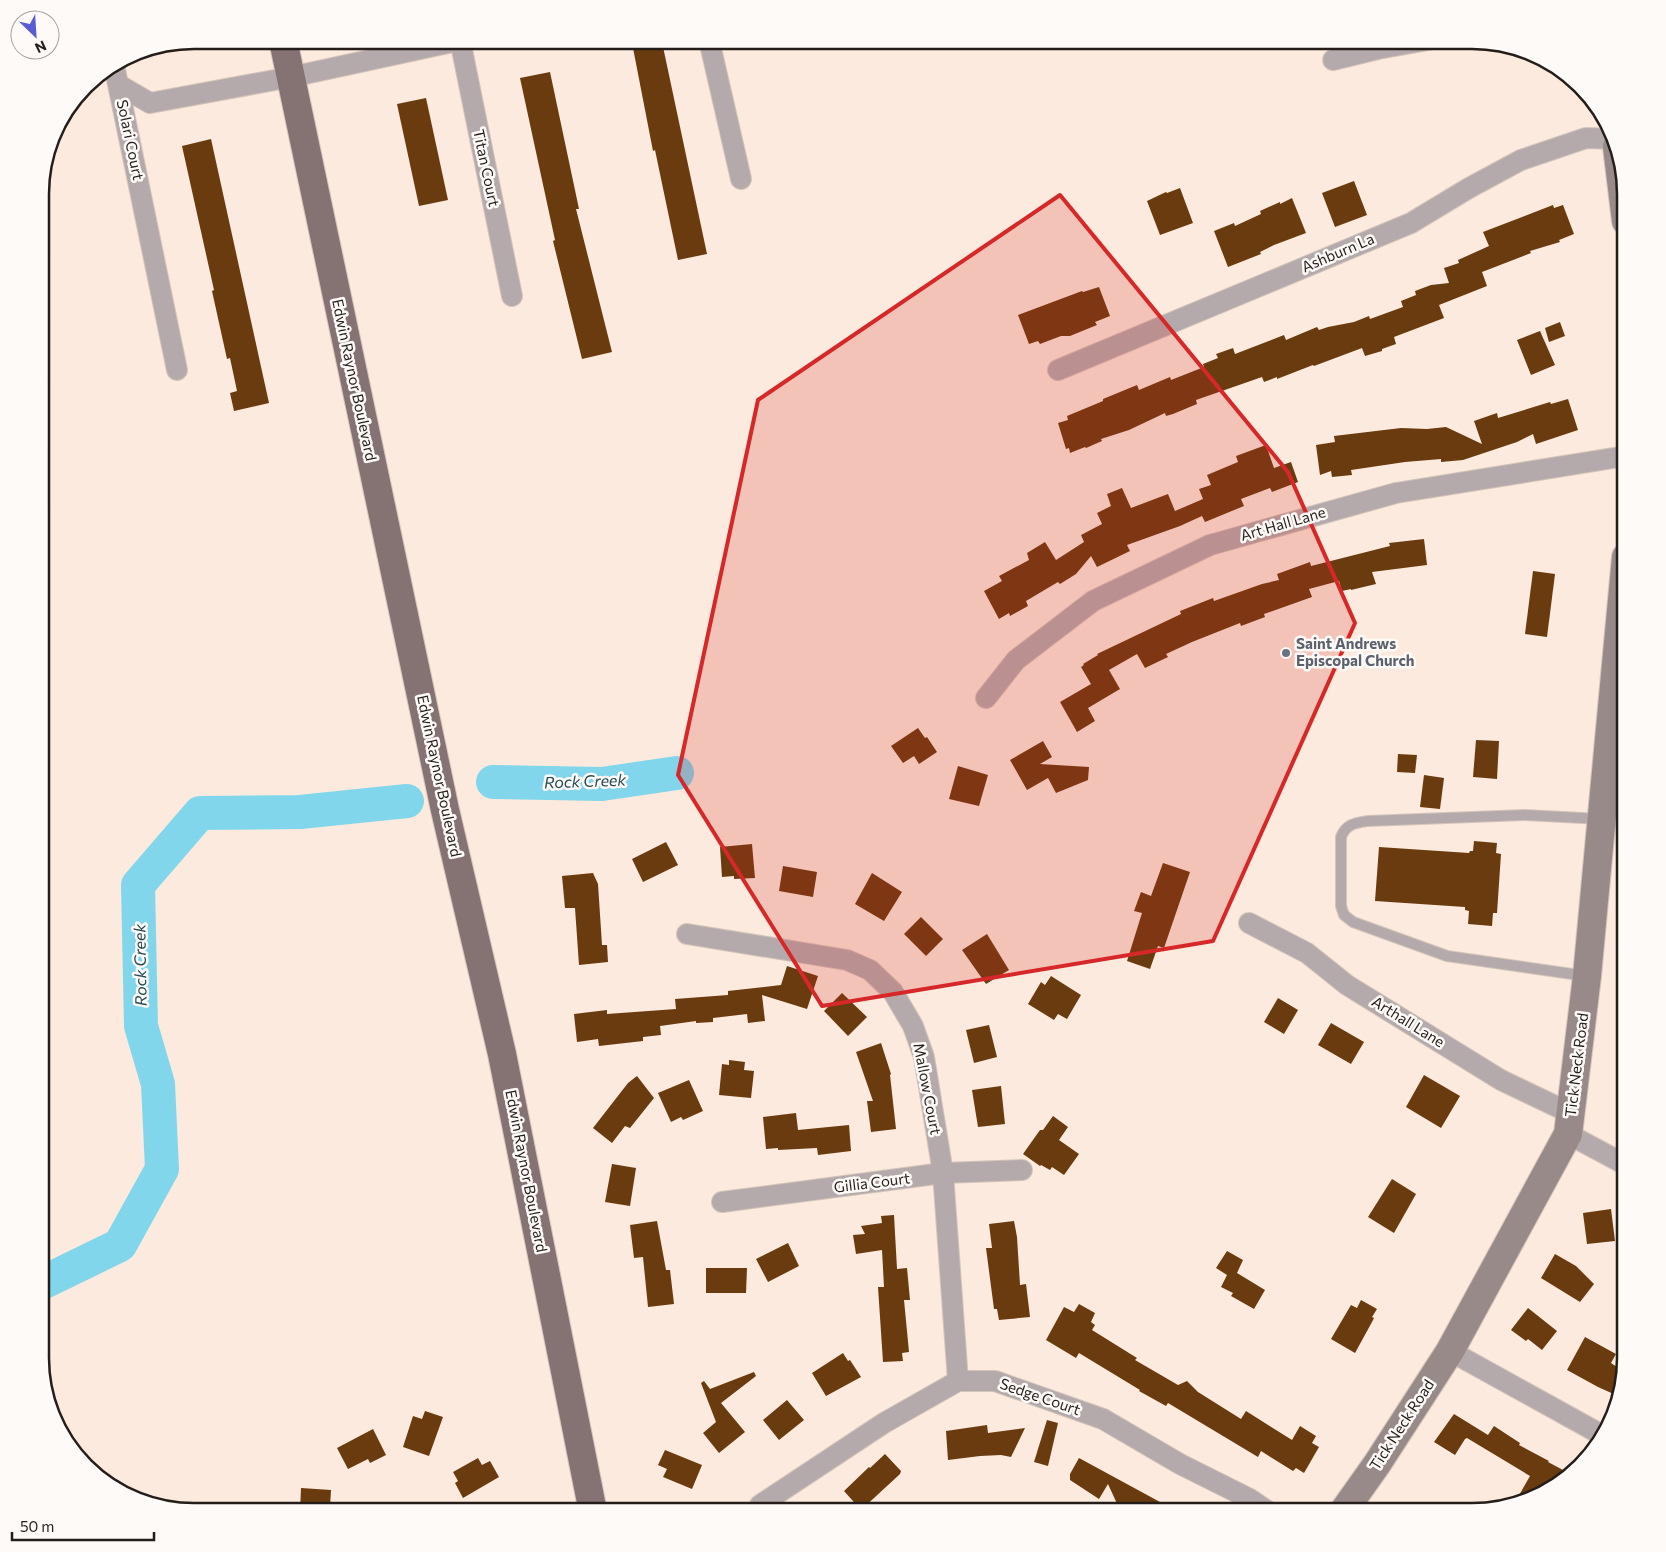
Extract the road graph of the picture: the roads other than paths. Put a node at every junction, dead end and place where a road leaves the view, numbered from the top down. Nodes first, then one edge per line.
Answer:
1 (286, 49) edge
2 (420, 49) edge
3 (463, 49) edge
4 (711, 49) edge
5 (1368, 49) edge
6 (1333, 60) dead end
7 (116, 71) edge
8 (291, 77) junction
9 (119, 85) junction
10 (1606, 139) edge
11 (741, 179) dead end
12 (512, 296) dead end
13 (177, 370) dead end
14 (1058, 370) dead end
15 (1617, 457) edge
16 (1617, 655) edge
17 (986, 698) dead end
18 (1602, 819) junction
19 (1249, 923) dead end
20 (687, 934) dead end
21 (1587, 976) junction
22 (1570, 1124) junction
23 (1617, 1158) edge
24 (1022, 1170) dead end
25 (943, 1173) junction
26 (722, 1202) dead end
27 (1450, 1351) junction
28 (958, 1381) junction
29 (1597, 1432) edge
30 (591, 1503) edge
31 (763, 1503) edge
32 (1256, 1503) edge
33 (1348, 1503) edge

1 - 8 main road, Edwin Raynor Boulevard
2 - 8 street, Solari Court
3 - 12 street, Titan Court
4 - 11 street
5 - 6 street
7 - 9 street
8 - 9 street, Solari Court
8 - 30 main road, Edwin Raynor Boulevard
9 - 13 street, Solari Court
10 - 14 street, Ashburn La
15 - 17 street, Art Hall Lane
16 - 18 street, Tick Neck Road
18 - 21 street, Tick Neck Road
18 - 21 lane
19 - 22 street, Arthall Lane
20 - 25 street, Mallow Court
21 - 22 street, Tick Neck Road
22 - 23 street, Arthall Lane
22 - 27 street, Tick Neck Road
24 - 25 street, Gillia Court
25 - 26 street, Gillia Court
25 - 28 street, Mallow Court
27 - 29 street
27 - 33 street, Tick Neck Road
28 - 31 street, Sedge Court
28 - 32 street, Sedge Court

